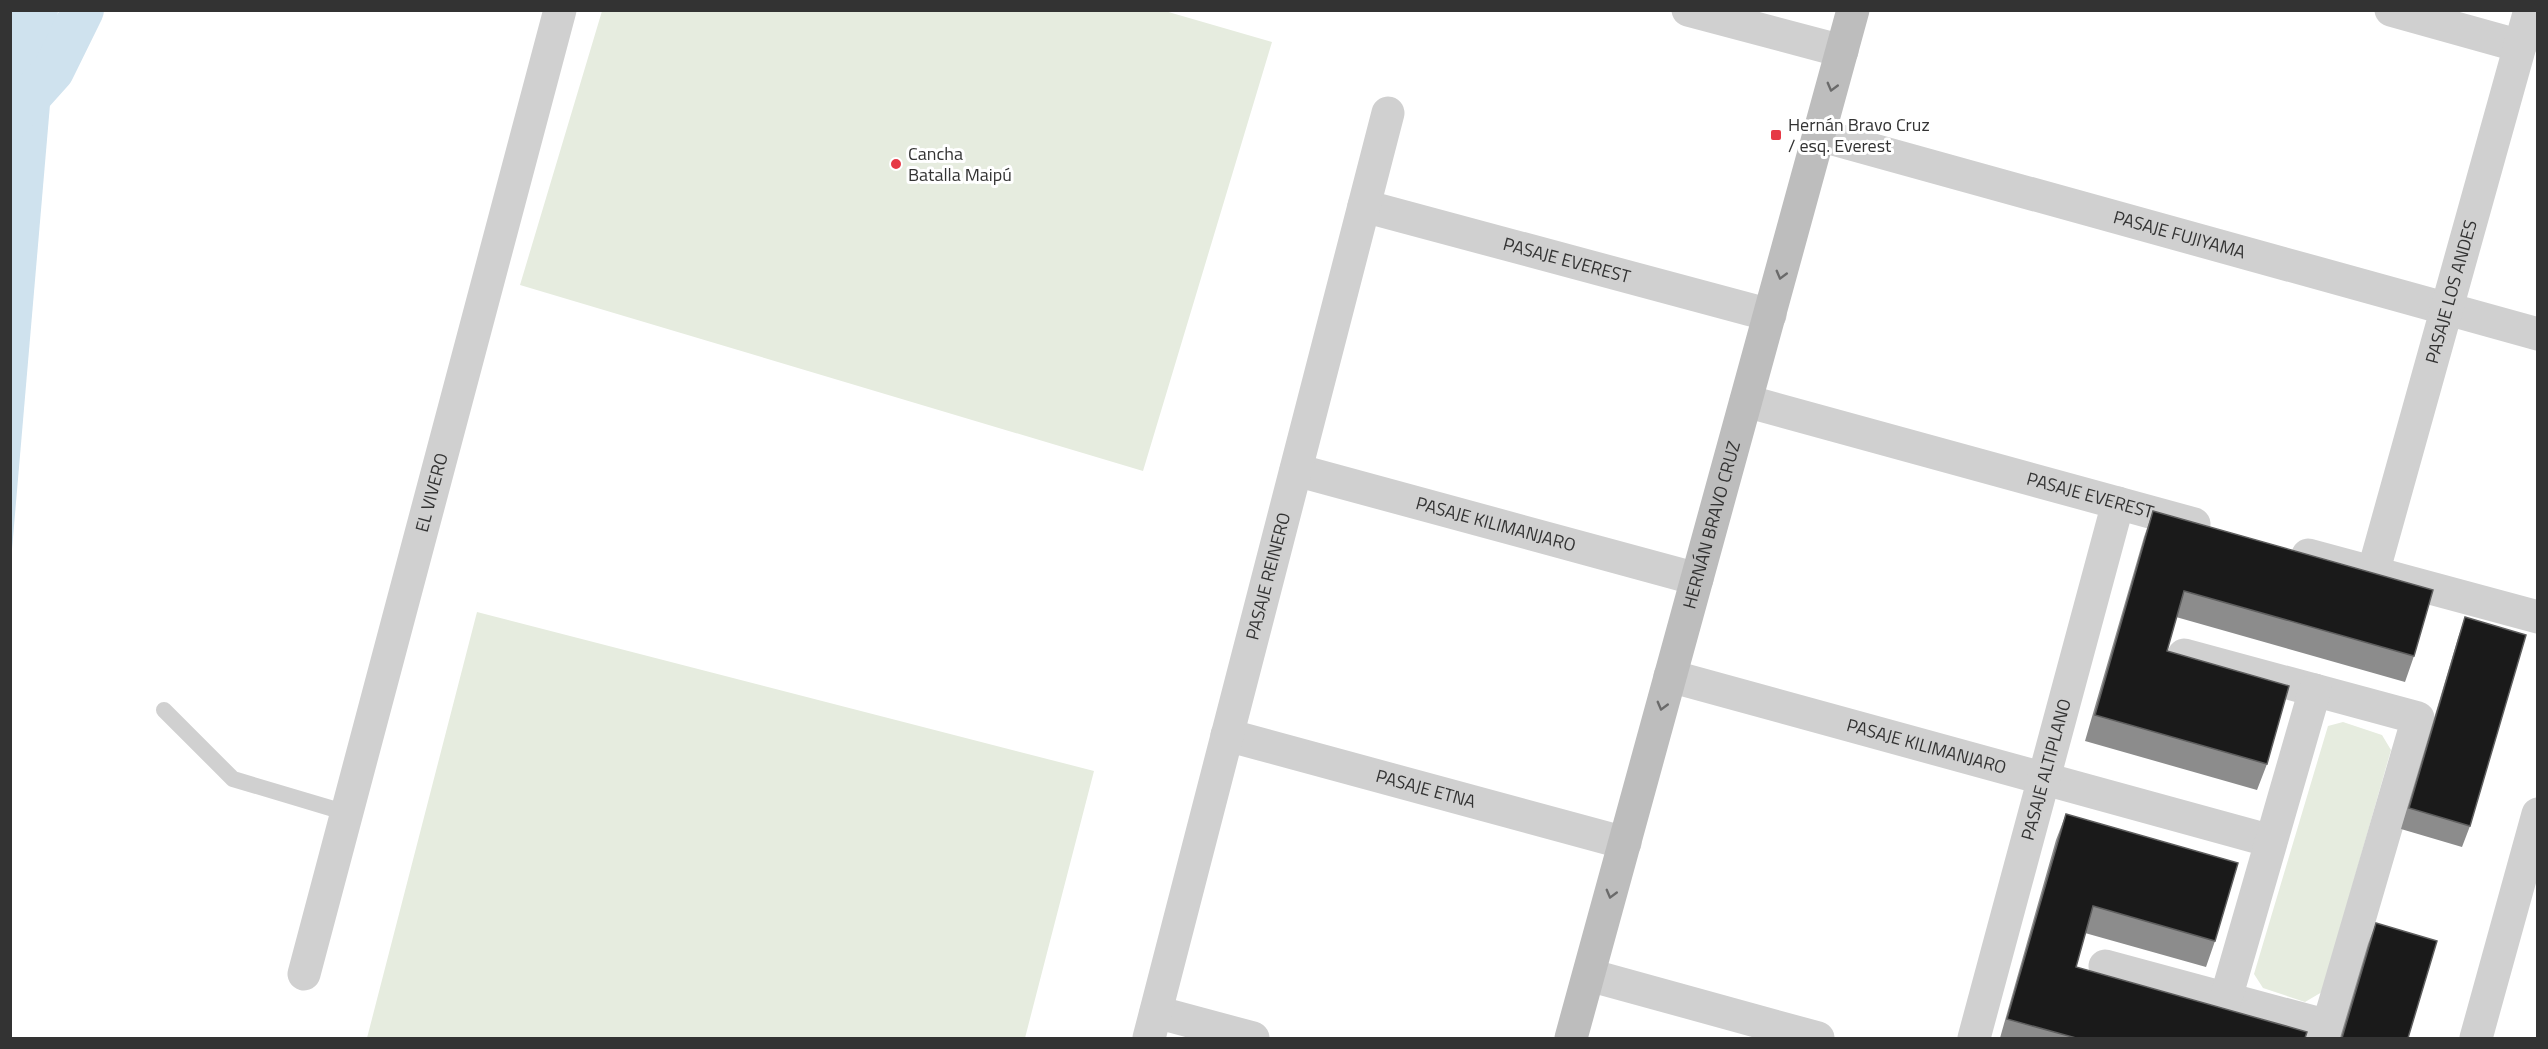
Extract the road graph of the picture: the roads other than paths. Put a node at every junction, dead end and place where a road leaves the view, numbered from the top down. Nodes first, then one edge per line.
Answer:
1 (560, 10) edge
2 (1688, 10) edge
3 (1853, 10) edge
4 (2391, 10) edge
5 (2530, 10) edge
6 (2520, 46) junction
7 (1842, 51) junction
8 (1388, 113) dead end
9 (1819, 135) junction
10 (1364, 206) junction
11 (2447, 309) junction
12 (1770, 315) junction
13 (2538, 334) edge
14 (1746, 401) junction
15 (1296, 470) junction
16 (2118, 503) junction
17 (2218, 530) edge
18 (2284, 548) edge
19 (2373, 573) junction
20 (1697, 579) junction
21 (2538, 617) edge
22 (2184, 654) edge
23 (1670, 676) junction
24 (2315, 690) junction
25 (164, 710) dead end
26 (1227, 735) junction
27 (2044, 778) junction
28 (347, 813) junction
29 (2538, 814) edge
30 (2271, 842) junction
31 (1625, 843) junction
32 (2527, 891) edge
33 (2105, 966) dead end
34 (304, 974) dead end
35 (1588, 975) junction
36 (2226, 998) junction
37 (1152, 1025) edge
38 (1253, 1038) edge
39 (1571, 1038) edge
40 (1818, 1038) edge
41 (1974, 1038) edge
42 (2476, 1038) edge

1 - 28 street, EL VIVERO
2 - 7 street
3 - 7 main road, HERNÁN BRAVO CRUZ
4 - 6 street
5 - 6 street, PASAJE LOS ANDES
6 - 11 street, PASAJE LOS ANDES
7 -> 9 main road, HERNÁN BRAVO CRUZ
8 - 10 street, PASAJE REINERO
9 - 11 street, PASAJE FUJIYAMA
9 -> 12 main road, HERNÁN BRAVO CRUZ
10 - 12 street, PASAJE EVEREST
10 - 15 street, PASAJE REINERO
11 - 13 street, PASAJE FUJIYAMA
11 - 19 street, PASAJE LOS ANDES
12 - 14 main road, HERNÁN BRAVO CRUZ
14 - 16 street, PASAJE EVEREST
14 - 20 main road, HERNÁN BRAVO CRUZ
15 - 20 street, PASAJE KILIMANJARO
15 - 26 street, PASAJE REINERO
16 - 17 street, PASAJE EVEREST
16 - 27 street, PASAJE ALTIPLANO
18 - 19 street
19 - 21 street
20 - 23 main road, HERNÁN BRAVO CRUZ
22 - 24 street
23 - 27 street, PASAJE KILIMANJARO
23 -> 31 main road, HERNÁN BRAVO CRUZ
24 - 30 street
24 - 36 street
25 - 28 lane
26 - 31 street, PASAJE ETNA
26 - 37 street, PASAJE REINERO
27 - 30 street, PASAJE KILIMANJARO
27 - 41 street, PASAJE ALTIPLANO
28 - 34 street, EL VIVERO
29 - 32 street
30 - 36 street
31 -> 35 main road, HERNÁN BRAVO CRUZ
32 - 42 street
33 - 36 street
35 - 39 main road, HERNÁN BRAVO CRUZ
35 - 40 street
37 - 38 street

